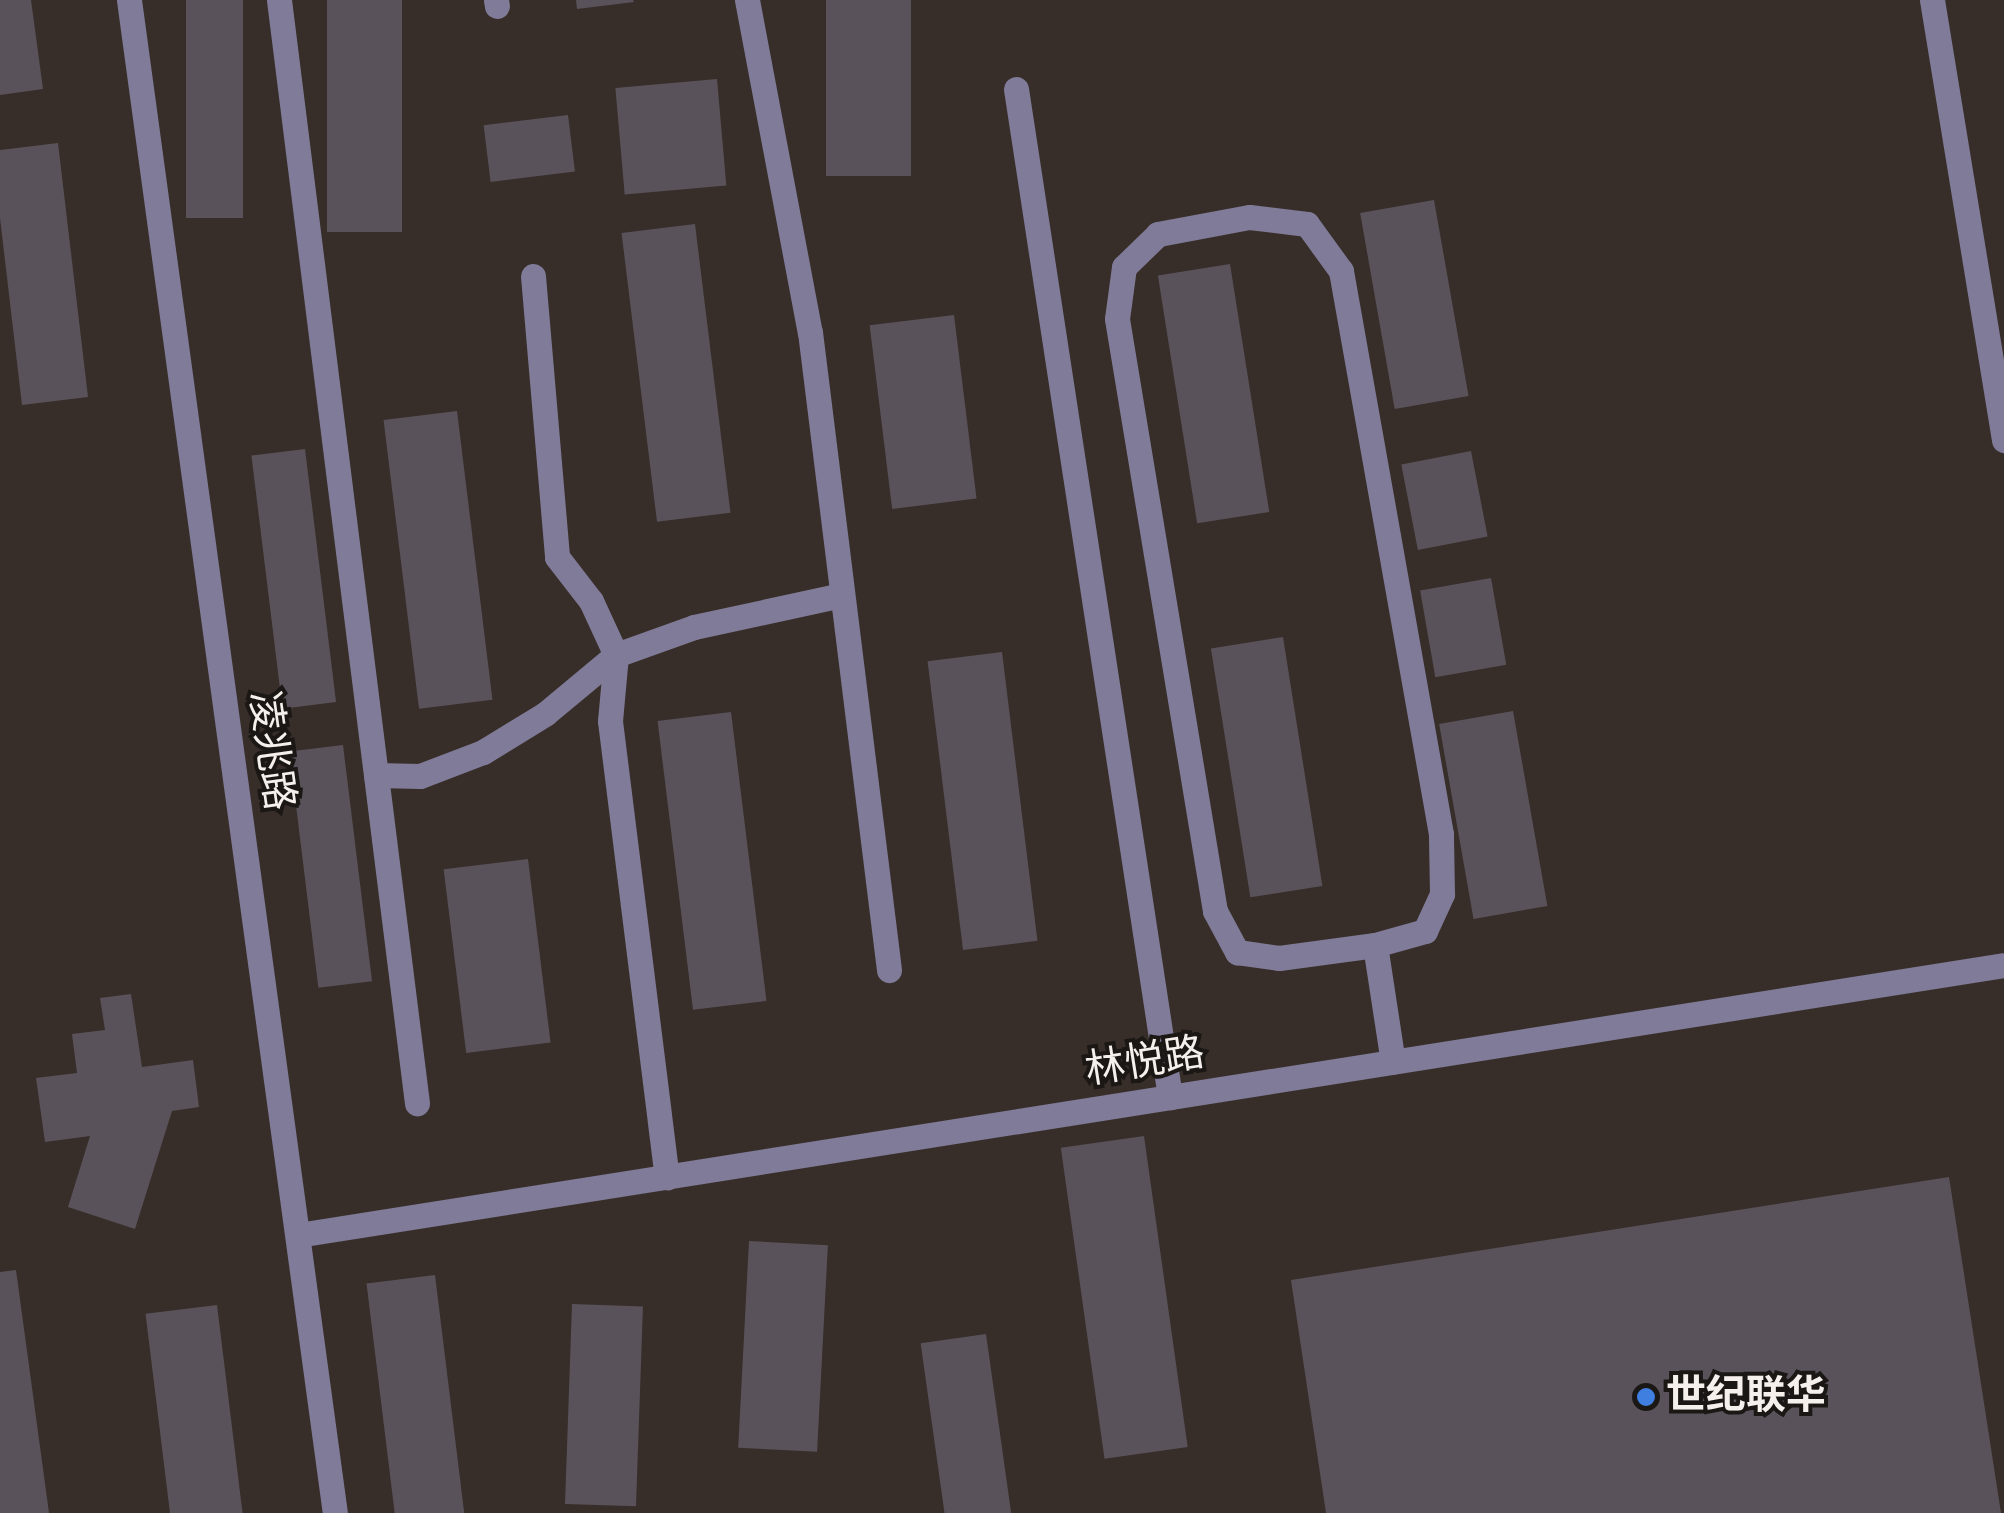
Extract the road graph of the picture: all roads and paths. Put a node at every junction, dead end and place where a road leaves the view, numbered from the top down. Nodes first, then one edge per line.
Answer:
1 (128, 0) edge
2 (279, 0) edge
3 (747, 0) edge
4 (1932, 0) edge
5 (1016, 89) dead end
6 (533, 276) dead end
7 (2004, 440) edge
8 (842, 595) junction
9 (616, 655) junction
10 (376, 775) junction
11 (1376, 945) junction
12 (2004, 965) edge
13 (888, 970) dead end
14 (1392, 1062) junction
15 (1170, 1097) junction
16 (417, 1103) dead end
17 (667, 1177) junction
18 (298, 1235) junction
19 (335, 1513) edge

1 - 18 street, 凌兆路
2 - 10 street
3 - 8 street
4 - 7 street
5 - 15 street
6 - 9 street
8 - 9 street
8 - 13 street
9 - 10 street
9 - 17 street
10 - 16 street
11 - 11 street
11 - 14 street
12 - 14 street, 林悦路
14 - 15 street, 林悦路
15 - 17 street, 林悦路
17 - 18 street, 林悦路
18 - 19 street, 凌兆路

